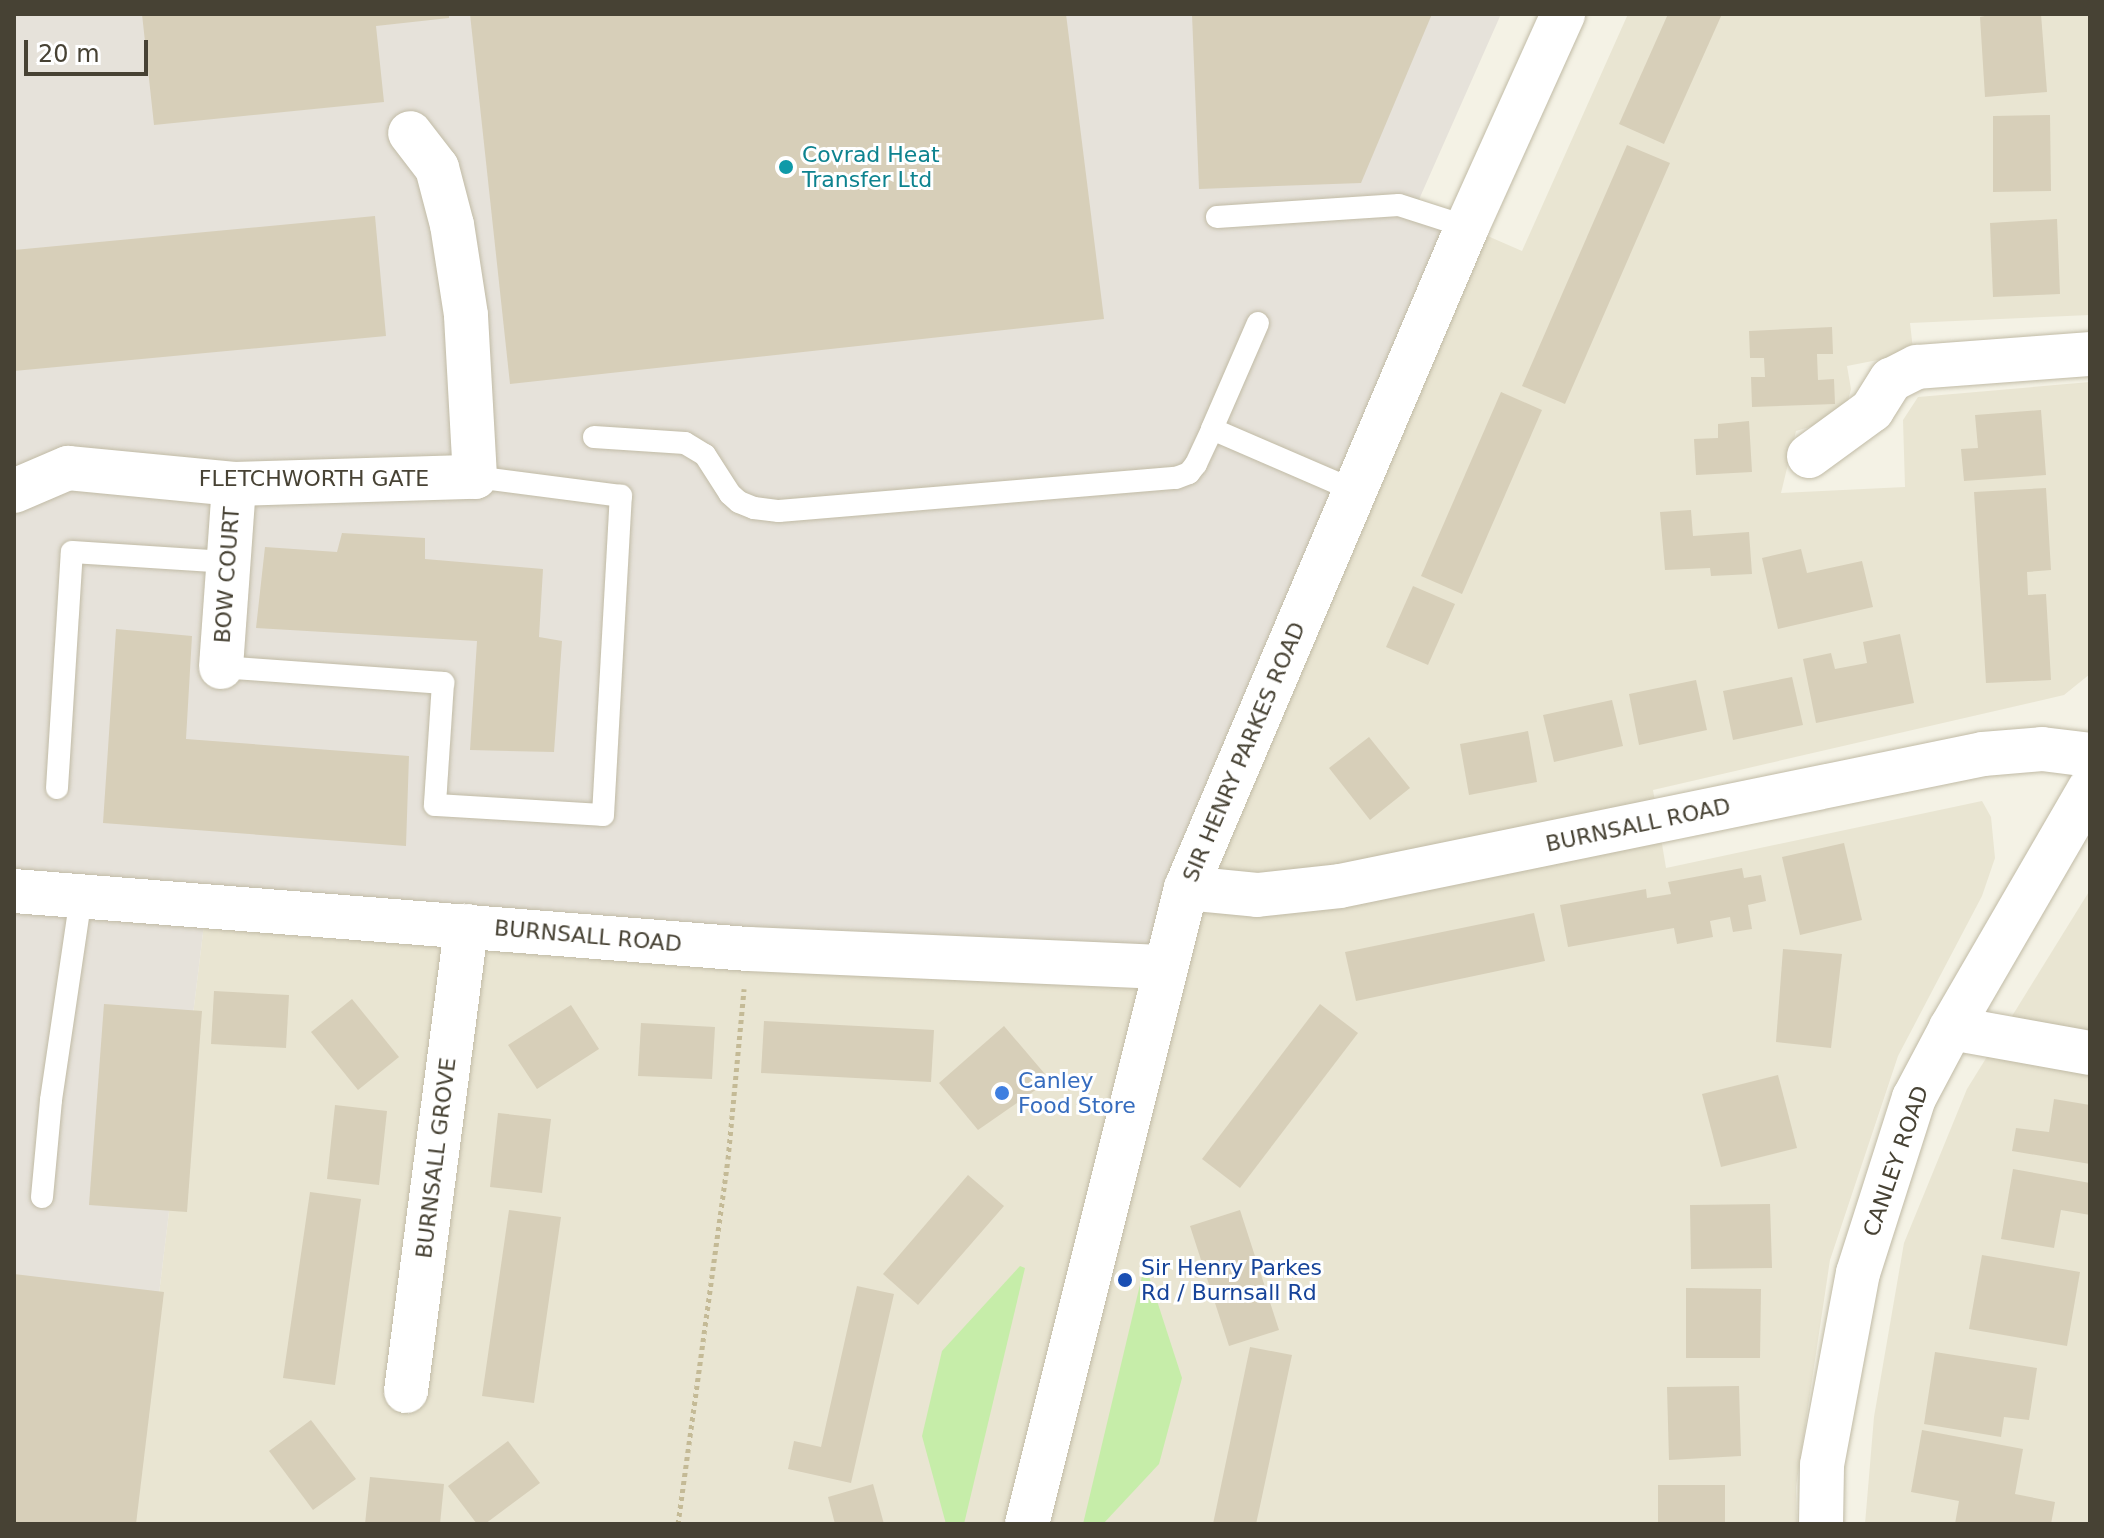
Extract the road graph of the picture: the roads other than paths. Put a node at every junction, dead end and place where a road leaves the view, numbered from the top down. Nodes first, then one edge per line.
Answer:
1 (1563, 14) edge
2 (410, 133) dead end
3 (1217, 217) dead end
4 (1467, 227) junction
5 (1258, 323) dead end
6 (2090, 354) edge
7 (1212, 429) junction
8 (594, 437) dead end
9 (1809, 456) dead end
10 (475, 477) junction
11 (234, 484) junction
12 (14, 491) edge
13 (1355, 491) junction
14 (226, 562) junction
15 (221, 667) joint
16 (2090, 755) edge
17 (57, 788) dead end
18 (2090, 788) edge
19 (1186, 888) junction
20 (14, 891) edge
21 (81, 898) junction
22 (466, 926) junction
23 (1163, 967) junction
24 (1951, 1028) junction
25 (2090, 1053) edge
26 (42, 1197) dead end
27 (406, 1391) dead end
28 (1027, 1524) edge
29 (1821, 1524) edge

1 - 4 street, SIR HENRY PARKES ROAD
2 - 10 street
3 - 4 lane
4 - 13 street, SIR HENRY PARKES ROAD
5 - 7 lane
6 - 9 street
7 - 8 lane
7 - 13 lane
10 - 11 street, FLETCHWORTH GATE
10 - 15 lane
11 - 12 street, FLETCHWORTH GATE
11 - 14 street, BOW COURT
13 - 19 street, SIR HENRY PARKES ROAD
14 - 15 street, BOW COURT
14 - 17 lane
16 - 19 street, BURNSALL ROAD
18 - 24 street, CANLEY ROAD
19 - 23 street, SIR HENRY PARKES ROAD
20 - 21 street, BURNSALL ROAD
21 - 22 street, BURNSALL ROAD
21 - 26 lane
22 - 23 street, BURNSALL ROAD
22 - 27 street, BURNSALL GROVE
23 - 28 street, SIR HENRY PARKES ROAD
24 - 25 street
24 - 29 street, CANLEY ROAD

